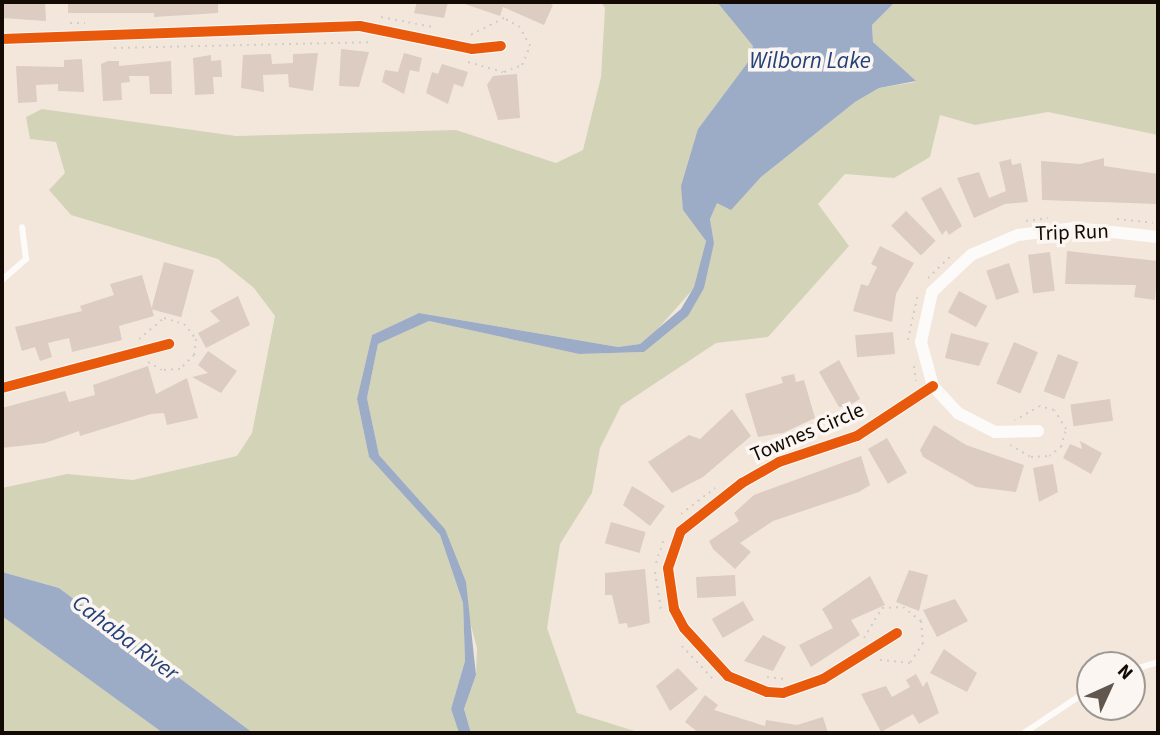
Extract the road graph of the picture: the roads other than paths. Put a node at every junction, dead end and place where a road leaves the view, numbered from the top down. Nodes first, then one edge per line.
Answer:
1 (2, 39) edge
2 (501, 46) dead end
3 (22, 227) dead end
4 (1158, 237) edge
5 (2, 280) edge
6 (169, 344) dead end
7 (933, 386) junction
8 (2, 388) edge
9 (1038, 431) dead end
10 (897, 633) dead end
11 (1076, 698) edge
12 (1024, 733) edge

1 - 2 street
3 - 5 lane
4 - 7 street, Trip Run
6 - 8 street
7 - 9 street, Trip Run
7 - 10 street, Townes Circle
11 - 12 lane

